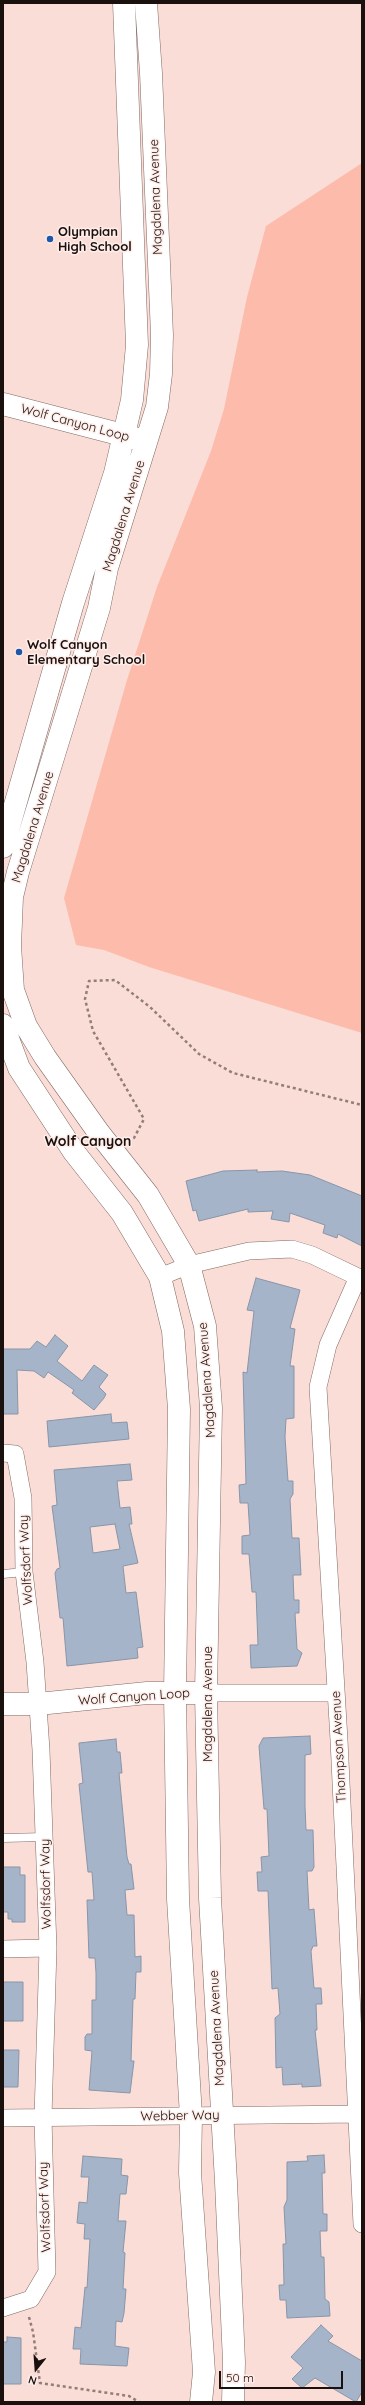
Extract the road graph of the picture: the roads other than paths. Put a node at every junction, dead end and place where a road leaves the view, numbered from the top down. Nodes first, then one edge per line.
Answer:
1 (124, 3) edge
2 (146, 3) edge
3 (3, 404) edge
4 (124, 436) junction
5 (148, 441) junction
6 (3, 847) edge
7 (3, 1025) edge
8 (189, 1265) junction
9 (160, 1277) junction
10 (360, 1278) edge
11 (9, 1453) edge
12 (24, 1572) junction
13 (3, 1574) edge
14 (175, 1692) junction
15 (206, 1693) junction
16 (336, 1693) junction
17 (3, 1704) edge
18 (38, 1704) junction
19 (45, 1837) junction
20 (3, 1838) edge
21 (48, 1948) junction
22 (3, 1949) edge
23 (358, 2114) junction
24 (222, 2115) junction
25 (191, 2116) junction
26 (42, 2117) junction
27 (3, 2118) edge
28 (362, 2224) edge
29 (3, 2308) edge
30 (201, 2402) edge
31 (233, 2402) edge

1 - 4 street, Magdalena Avenue
2 - 5 street, Magdalena Avenue
3 - 4 street, Wolf Canyon Loop
4 - 5 street, Wolf Canyon Loop
4 - 6 street, Magdalena Avenue
5 - 8 street, Magdalena Avenue
7 - 9 street
8 - 9 street
8 - 10 street
8 - 15 street, Magdalena Avenue
9 - 14 street
10 - 16 street, Thompson Avenue
11 - 12 street, Wolfsdorf Way
12 - 13 lane
12 - 18 street, Wolfsdorf Way
14 - 15 street, Wolf Canyon Loop
14 - 18 street, Wolf Canyon Loop
14 - 25 street
15 - 16 street, Wolf Canyon Loop
15 - 24 street, Magdalena Avenue
16 - 23 street, Thompson Avenue
17 - 18 street, Wolf Canyon Loop
18 - 19 street, Wolfsdorf Way
19 - 20 lane
19 - 21 street, Wolfsdorf Way
21 - 22 street
21 - 26 street, Wolfsdorf Way
23 - 24 street, Webber Way
23 - 28 street, Thompson Avenue
24 - 25 street, Webber Way
24 - 31 street, Magdalena Avenue
25 - 26 street, Webber Way
25 - 30 street
26 - 27 street, Webber Way
26 - 29 street, Wolfsdorf Way

